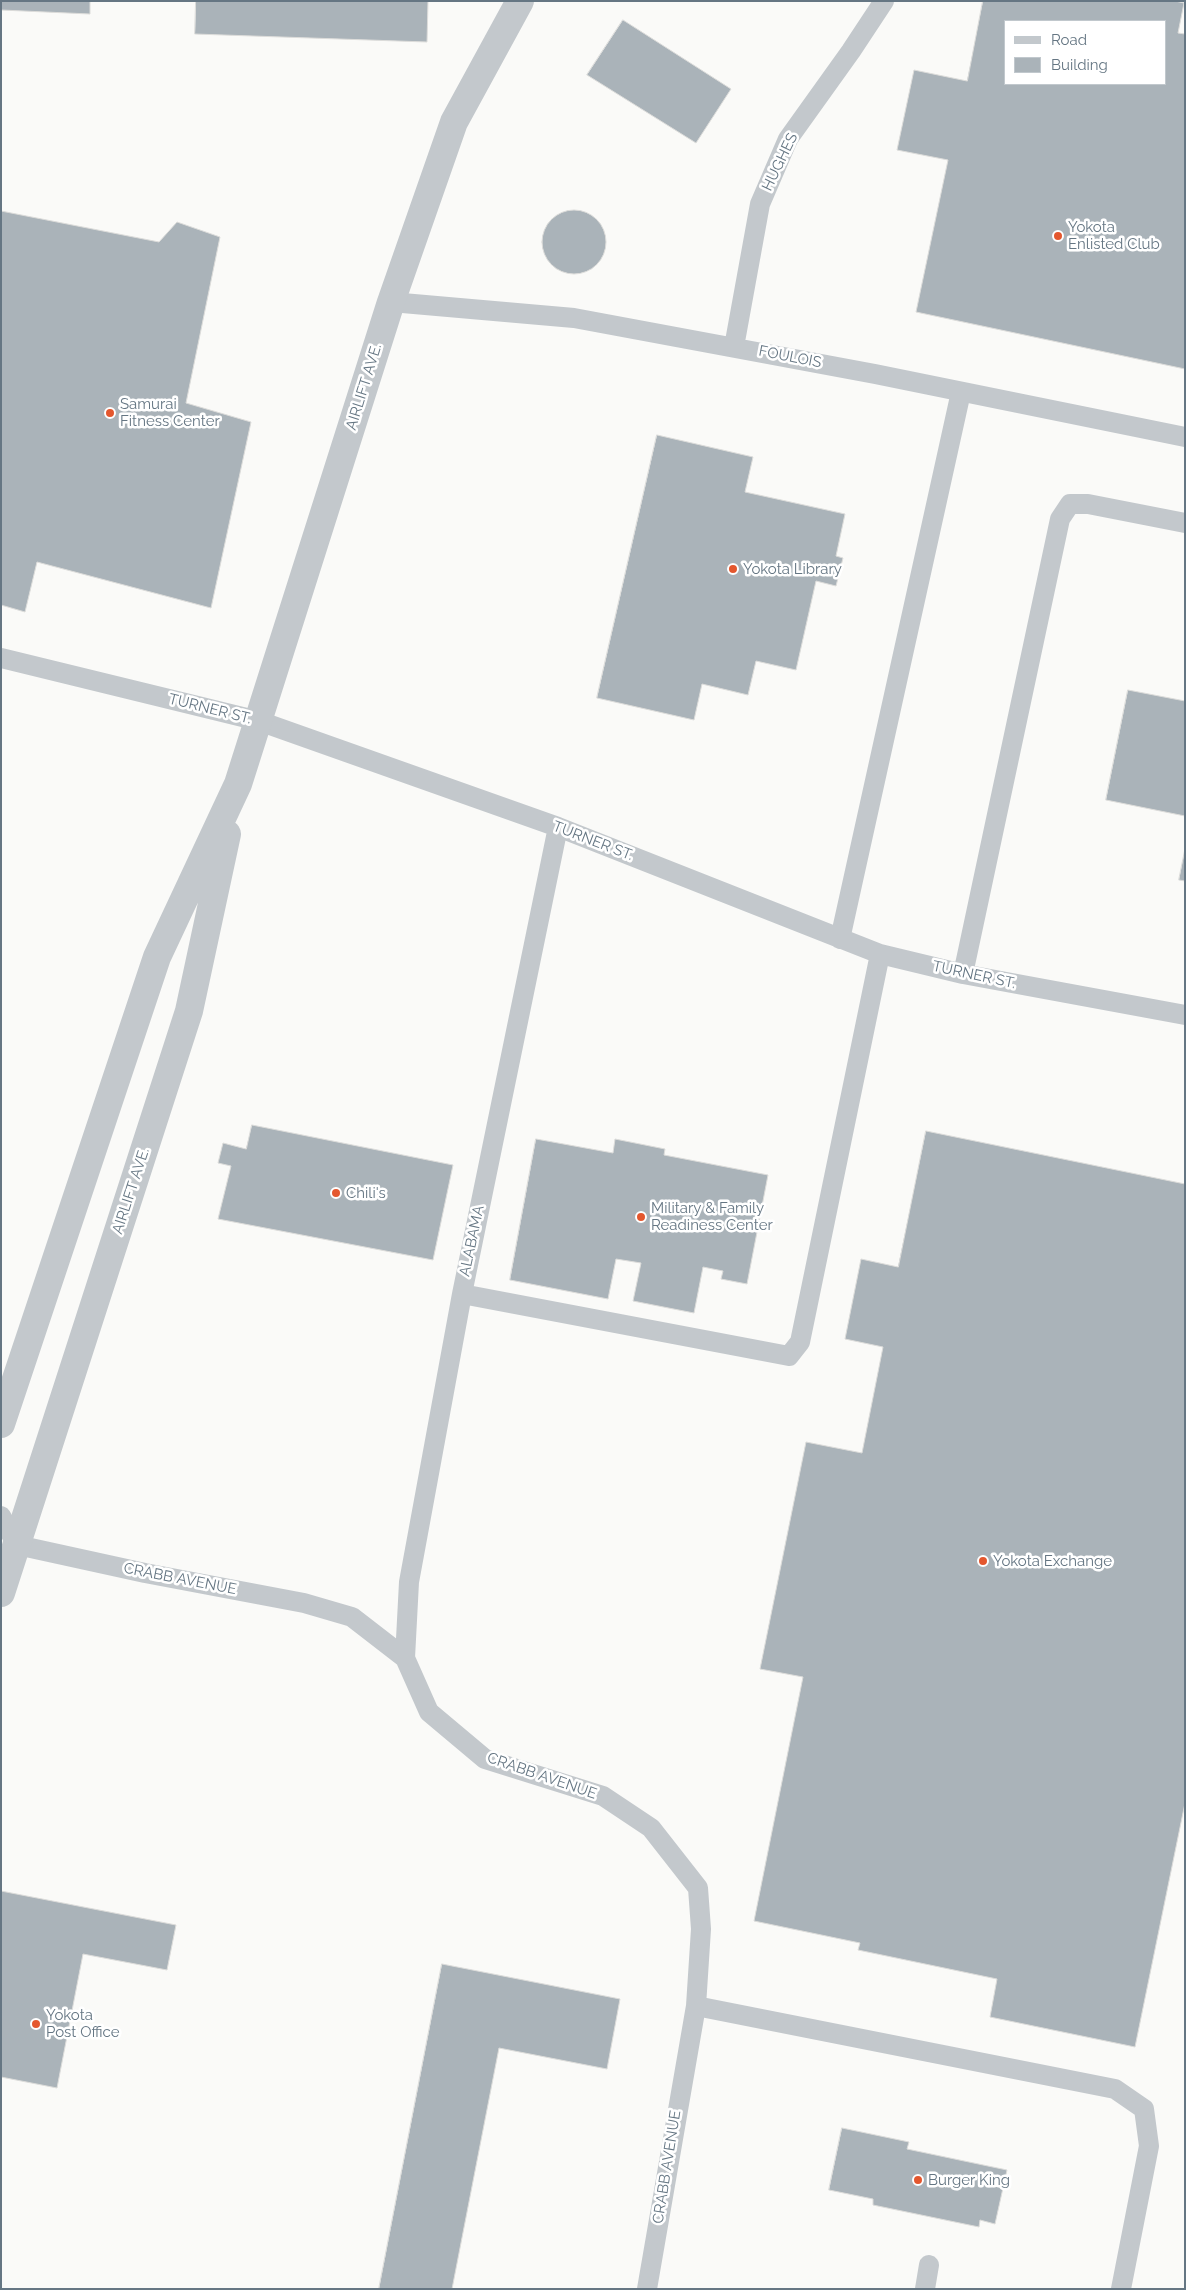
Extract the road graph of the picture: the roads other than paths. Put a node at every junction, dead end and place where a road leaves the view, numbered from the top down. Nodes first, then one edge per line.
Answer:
1 (520, 1) edge
2 (884, 1) edge
3 (391, 302) junction
4 (734, 347) junction
5 (960, 392) junction
6 (1185, 437) edge
7 (1185, 523) edge
8 (1, 658) edge
9 (259, 721) junction
10 (238, 784) junction
11 (558, 827) junction
12 (840, 939) junction
13 (880, 954) junction
14 (963, 974) junction
15 (1185, 1015) edge
16 (462, 1294) junction
17 (1, 1424) edge
18 (1, 1516) edge
19 (18, 1545) junction
20 (1, 1592) edge
21 (405, 1658) junction
22 (696, 2006) junction
23 (929, 2265) dead end
24 (647, 2289) edge
25 (925, 2289) edge
26 (1121, 2289) edge

1 - 3 street, AIRLIFT AVE.
2 - 4 lane, HUGHES
3 - 4 lane, FOULOIS
3 - 9 street, AIRLIFT AVE.
4 - 5 lane, FOULOIS
5 - 6 lane, FOULOIS
5 - 12 lane
7 - 14 lane
8 - 9 lane, TURNER ST.
9 - 10 street, AIRLIFT AVE.
9 - 11 lane, TURNER ST.
10 - 17 street, AIRLIFT AVE.
10 - 19 street, AIRLIFT AVE.
11 - 12 lane, TURNER ST.
11 - 16 lane, ALABAMA
12 - 13 lane, TURNER ST.
13 - 14 lane, TURNER ST.
13 - 16 lane
14 - 15 lane, TURNER ST.
16 - 21 lane, ALABAMA
18 - 19 lane
19 - 20 street, AIRLIFT AVE.
19 - 21 lane, CRABB AVENUE
21 - 22 lane, CRABB AVENUE
22 - 24 lane, CRABB AVENUE
22 - 26 lane
23 - 25 lane

